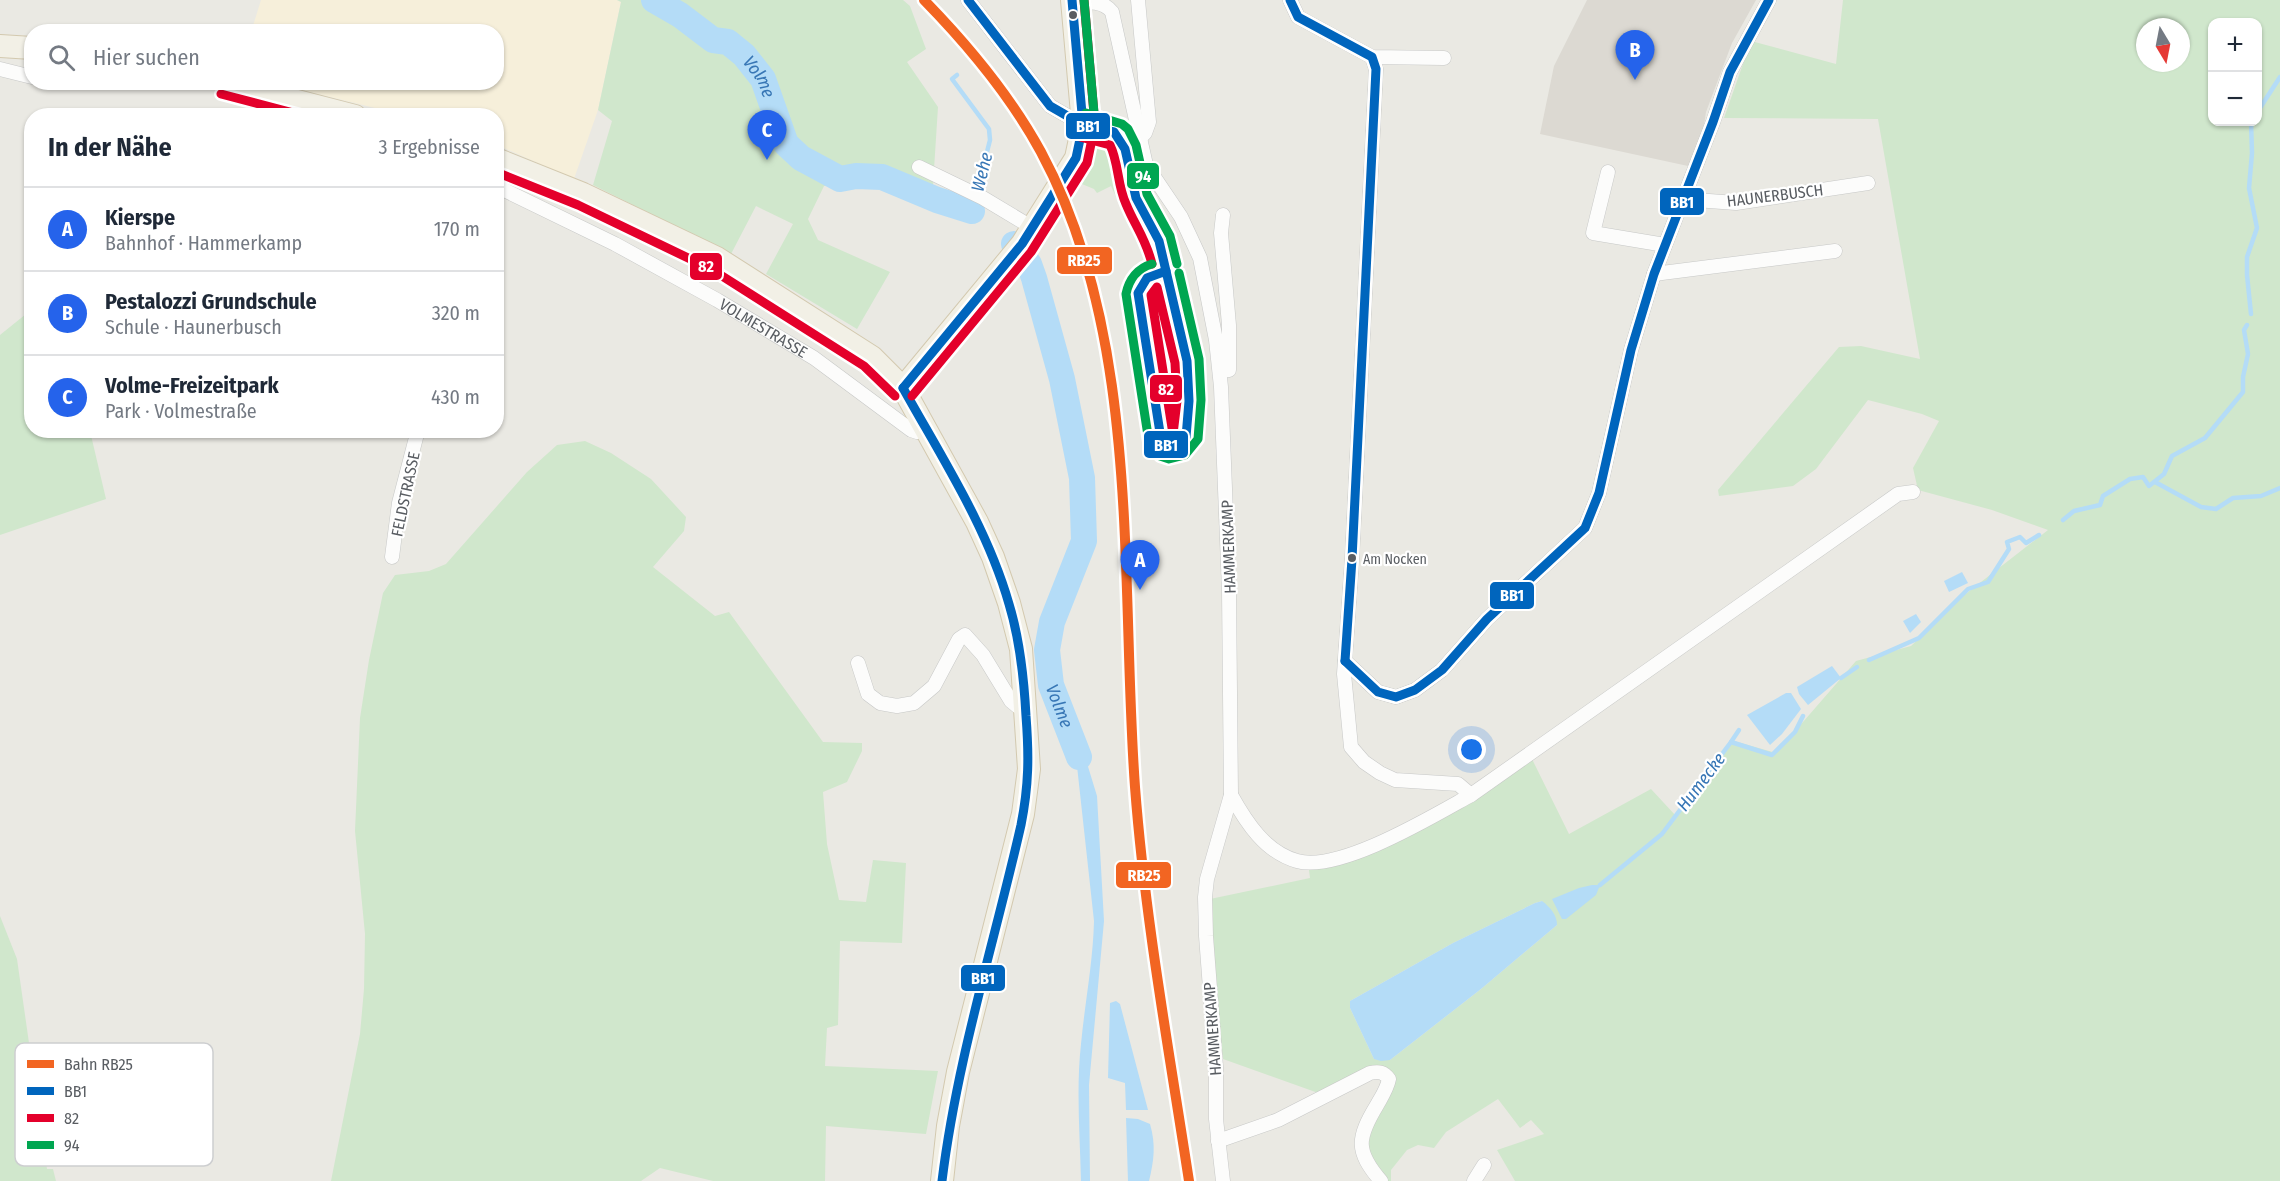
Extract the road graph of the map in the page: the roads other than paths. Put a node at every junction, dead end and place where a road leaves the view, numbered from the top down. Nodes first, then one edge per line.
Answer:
1 (968, 0) edge
2 (1138, 0) edge
3 (1290, 0) edge
4 (1768, 0) edge
5 (1072, 1) edge
6 (0, 46) edge
7 (24, 48) edge
8 (1372, 57) junction
9 (1444, 58) dead end
10 (0, 69) edge
11 (24, 75) edge
12 (255, 90) edge
13 (324, 108) edge
14 (1083, 125) junction
15 (1139, 139) junction
16 (504, 162) edge
17 (919, 167) dead end
18 (1608, 172) dead end
19 (1868, 183) dead end
20 (504, 190) edge
21 (1682, 199) junction
22 (1223, 215) dead end
23 (1021, 245) junction
24 (1665, 245) junction
25 (1835, 251) dead end
26 (1167, 271) dead end
27 (1654, 274) junction
28 (1220, 371) junction
29 (903, 388) junction
30 (926, 430) junction
31 (416, 438) edge
32 (1912, 492) dead end
33 (392, 557) dead end
34 (1345, 661) junction
35 (858, 663) dead end
36 (1026, 706) junction
37 (1231, 795) junction
38 (1471, 795) junction
39 (1218, 1141) junction
40 (1484, 1165) dead end
41 (942, 1181) edge
42 (1223, 1181) edge
43 (1381, 1181) edge
44 (1474, 1181) edge

1 - 14 street
2 - 15 street
3 - 8 street
4 - 21 street
5 - 14 main road
5 - 15 street, HAMMERKAMP
6 - 7 main road
8 - 9 street
8 - 34 street
10 - 11 street
12 - 13 main road
14 - 23 main road
14 - 26 street
15 - 28 street, HAMMERKAMP
16 - 29 main road, VOLMESTRASSE
17 - 23 street
18 - 24 street
19 - 21 street, HAUNERBUSCH
20 - 30 street, VOLMESTRASSE
21 - 24 street
22 - 28 street
23 - 29 main road
24 - 27 street
25 - 27 street
27 - 34 street
28 - 37 street, HAMMERKAMP
29 - 30 main road, VOLMESTRASSE
30 - 36 main road, VOLMESTRASSE
31 - 33 street, FELDSTRASSE
32 - 38 street
34 - 38 street
35 - 36 street
36 - 41 main road, VOLMESTRASSE
37 - 38 street
37 - 39 street, HAMMERKAMP
39 - 42 street, HAMMERKAMP
39 - 43 street
40 - 44 street

